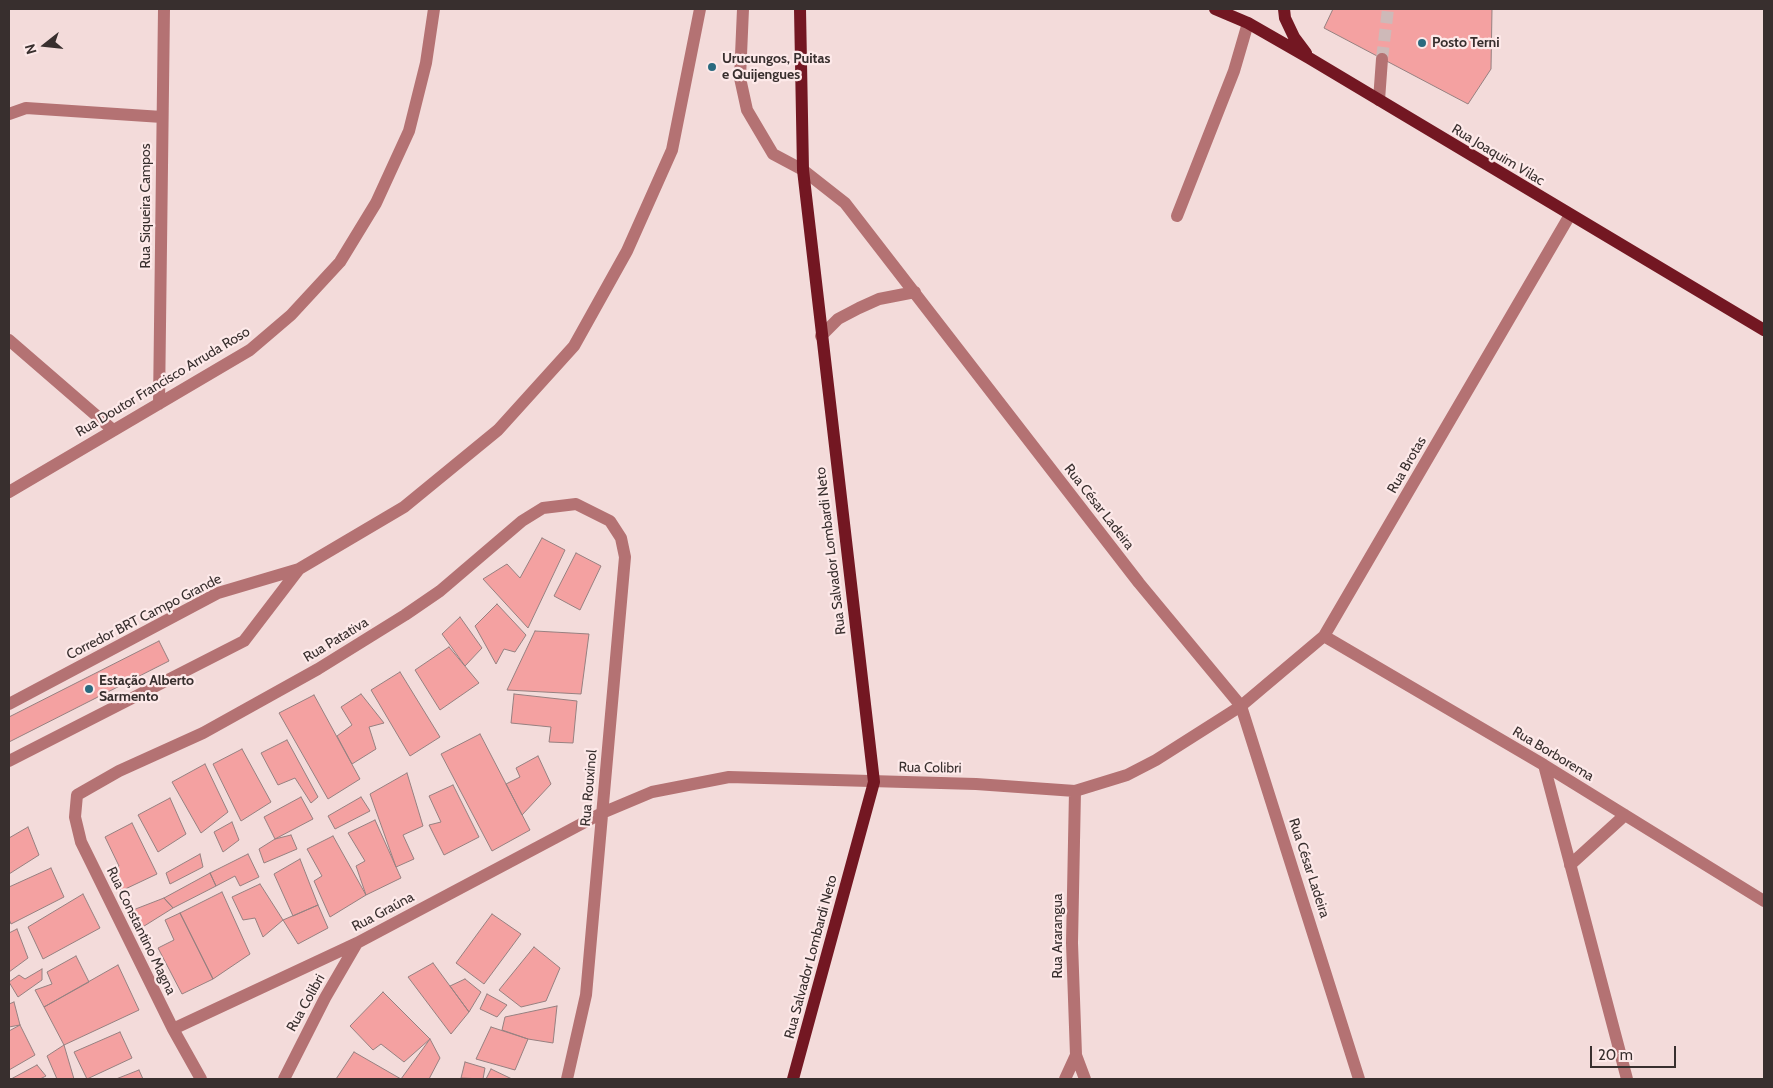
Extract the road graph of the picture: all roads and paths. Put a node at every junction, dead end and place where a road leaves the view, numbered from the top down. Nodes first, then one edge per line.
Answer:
1 (164, 9) edge
2 (434, 9) edge
3 (700, 9) edge
4 (743, 9) edge
5 (800, 9) edge
6 (1215, 9) edge
7 (1284, 9) edge
8 (1248, 23) junction
9 (1309, 58) junction
10 (1382, 58) tunnel mouth
11 (1379, 100) junction
12 (9, 114) edge
13 (162, 117) junction
14 (803, 170) junction
15 (1570, 215) junction
16 (1177, 216) dead end
17 (915, 292) junction
18 (1764, 330) edge
19 (821, 336) junction
20 (9, 340) edge
21 (159, 404) junction
22 (113, 430) junction
23 (9, 492) edge
24 (594, 511) joint
25 (299, 569) junction
26 (1324, 636) junction
27 (9, 704) edge
28 (1241, 706) junction
29 (9, 760) edge
30 (1544, 765) junction
31 (874, 782) junction
32 (1075, 791) junction
33 (80, 793) joint
34 (602, 812) junction
35 (1625, 815) junction
36 (1570, 865) junction
37 (1764, 901) edge
38 (357, 943) junction
39 (173, 1029) junction
40 (1076, 1055) junction
41 (201, 1079) edge
42 (284, 1079) edge
43 (567, 1079) edge
44 (792, 1079) edge
45 (1064, 1079) edge
46 (1085, 1079) edge
47 (1359, 1079) edge
48 (1627, 1079) edge

1 - 13 street, Rua Siqueira Campos
2 - 21 street, Rua Doutor Francisco Arruda Roso
3 - 25 street, Corredor BRT Campo Grande
4 - 14 street, Rua César Ladeira
5 - 14 main road, Rua Salvador Lombardi Neto
6 - 8 main road, Rua Joaquim Vilac
7 - 9 main road
8 - 9 main road, Rua Joaquim Vilac
8 - 16 street
9 - 11 main road, Rua Joaquim Vilac
10 - 11 street
11 - 15 main road, Rua Joaquim Vilac
12 - 13 street
13 - 21 street, Rua Siqueira Campos
14 - 17 street, Rua César Ladeira
14 - 19 main road, Rua Salvador Lombardi Neto
15 - 18 main road, Rua Joaquim Vilac
15 - 26 street, Rua Brotas
17 - 19 street
17 - 28 street, Rua César Ladeira
19 - 31 main road, Rua Salvador Lombardi Neto
20 - 22 street
21 - 22 street, Rua Doutor Francisco Arruda Roso
22 - 23 street, Rua Doutor Francisco Arruda Roso
24 - 33 street, Rua Patativa
24 - 34 street, Rua Rouxinol
25 - 27 street, Corredor BRT Campo Grande
25 - 29 street, Corredor BRT Campo Grande
26 - 28 street, Rua Brotas
26 - 30 street, Rua Borborema
28 - 32 street, Rua Colibri
28 - 47 street, Rua César Ladeira
30 - 35 street, Rua Borborema
30 - 36 street
31 - 32 street, Rua Colibri
31 - 34 street, Rua Colibri
31 - 44 main road, Rua Salvador Lombardi Neto
32 - 40 street, Rua Ararangua
33 - 39 street, Rua Constantino Magna
34 - 38 street, Rua Graúna
34 - 43 street, Rua Rouxinol
35 - 36 street
35 - 37 street, Rua Borborema
36 - 48 street
38 - 39 street, Rua Graúna
38 - 42 street, Rua Colibri
39 - 41 street, Rua Constantino Magna
40 - 45 street, Rua Ararangua
40 - 46 street

